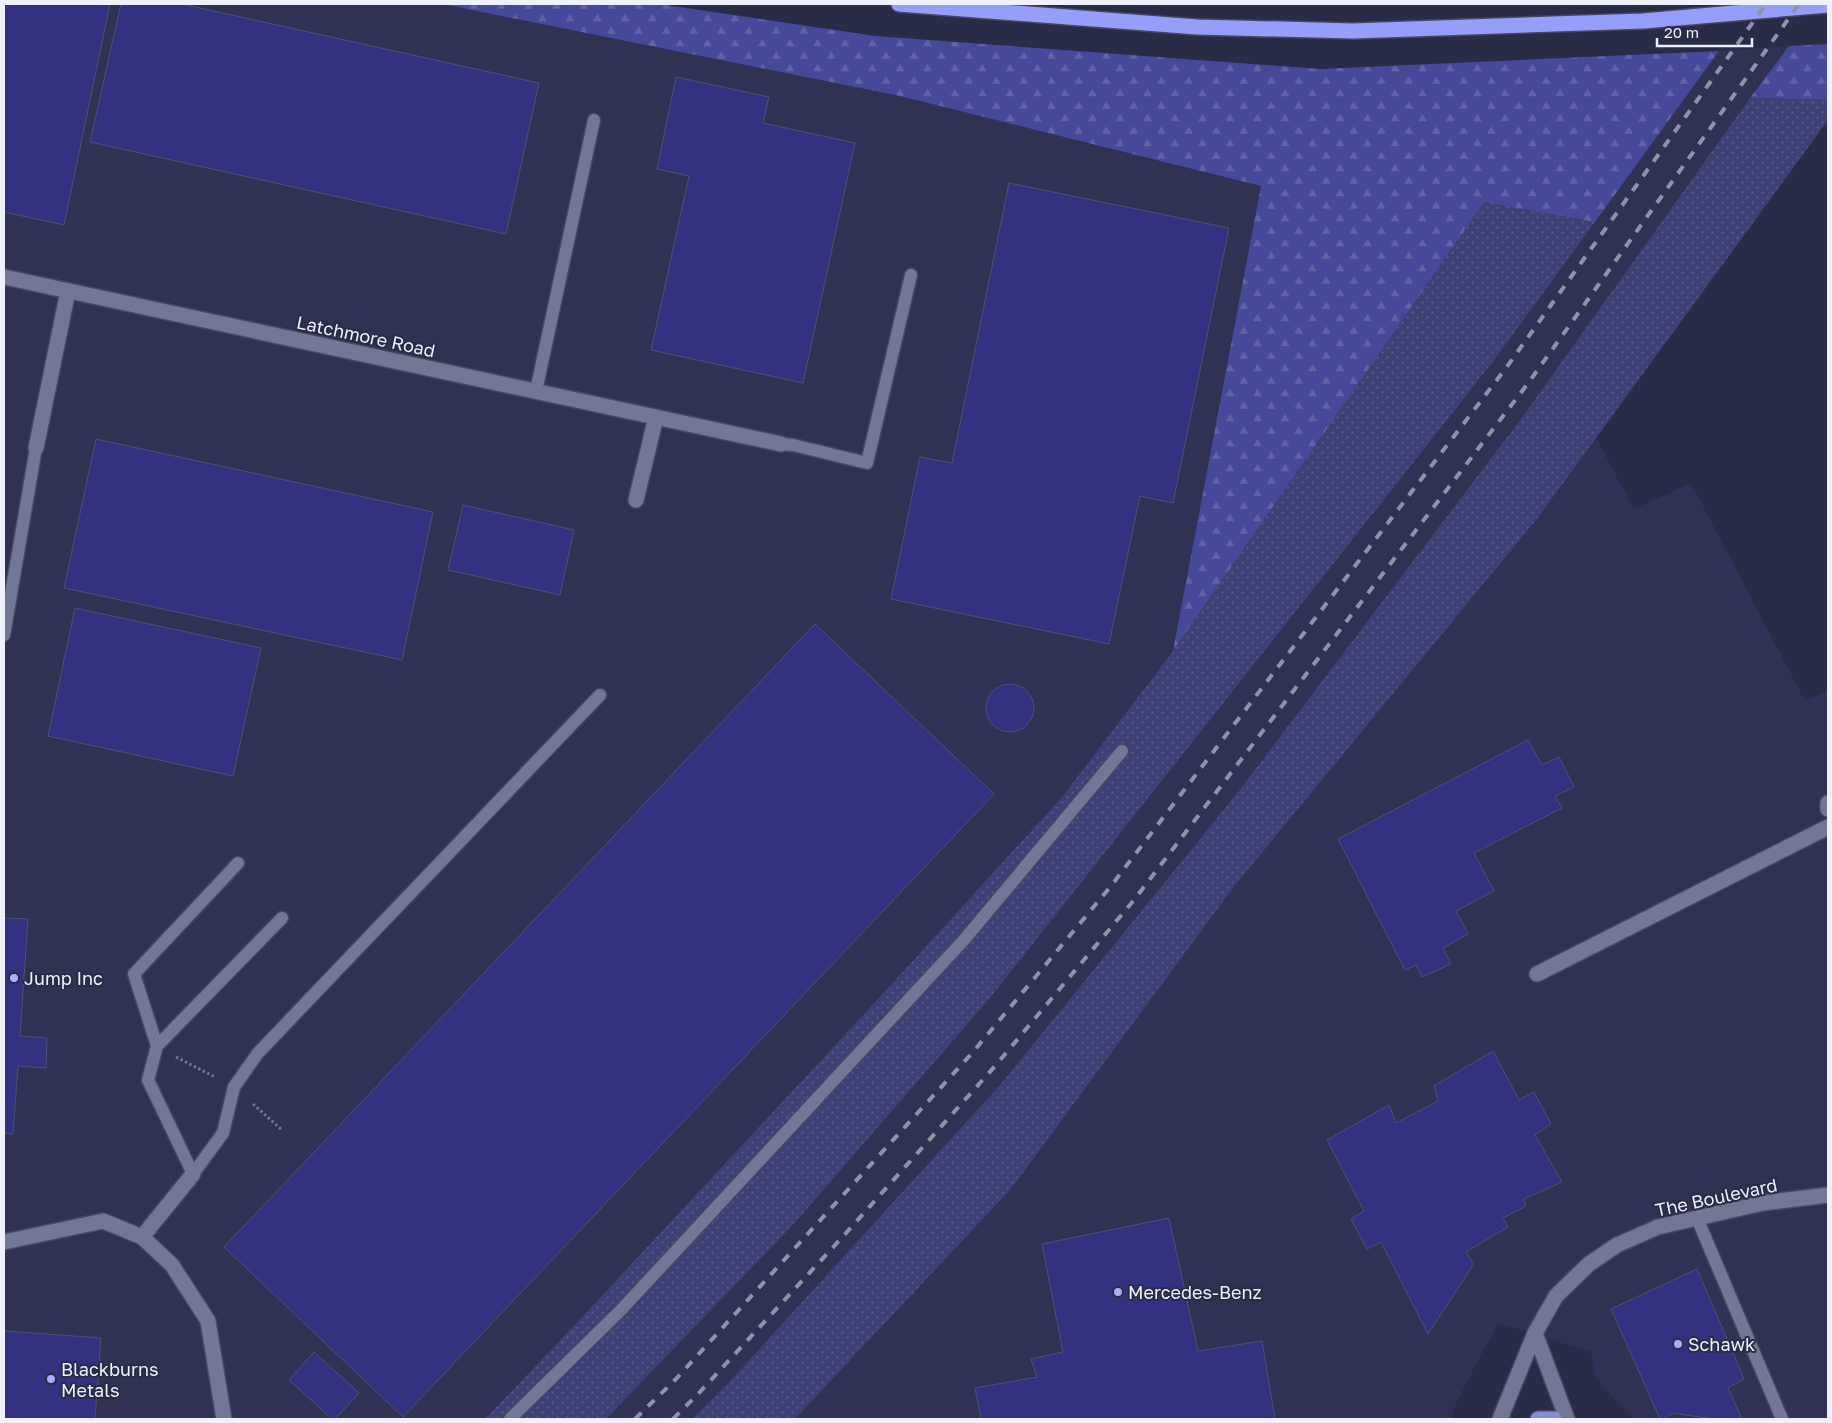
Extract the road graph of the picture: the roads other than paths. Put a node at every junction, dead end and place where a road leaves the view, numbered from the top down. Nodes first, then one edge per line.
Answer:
1 (899, 4) edge
2 (1828, 5) edge
3 (594, 120) dead end
4 (911, 275) dead end
5 (4, 277) edge
6 (68, 291) junction
7 (536, 391) junction
8 (656, 417) junction
9 (781, 444) joint
10 (36, 448) joint
11 (636, 500) dead end
12 (4, 635) edge
13 (600, 695) dead end
14 (1122, 751) dead end
15 (1828, 803) edge
16 (1828, 809) edge
17 (1828, 827) edge
18 (238, 863) dead end
19 (282, 918) dead end
20 (1537, 974) dead end
21 (157, 1046) junction
22 (193, 1174) junction
23 (1828, 1194) edge
24 (1697, 1218) junction
25 (142, 1237) junction
26 (4, 1242) edge
27 (1535, 1333) junction
28 (224, 1419) edge
29 (510, 1419) edge
30 (1500, 1419) edge
31 (1538, 1419) edge
32 (1554, 1419) edge
33 (1567, 1419) edge
34 (1782, 1419) edge

1 - 2 highway
3 - 7 lane
4 - 9 lane
5 - 6 street, Latchmore Road
6 - 7 street, Latchmore Road
6 - 10 street
7 - 8 street, Latchmore Road
8 - 9 street, Latchmore Road
8 - 11 street
10 - 12 lane
13 - 22 lane
14 - 29 lane
15 - 16 street
17 - 20 street
18 - 21 lane
19 - 21 lane
21 - 22 lane
22 - 25 street
23 - 24 street, The Boulevard
24 - 27 street, The Boulevard
24 - 34 lane
25 - 26 street
25 - 28 street
27 - 30 street, The Boulevard
27 - 33 street
31 - 32 main road

